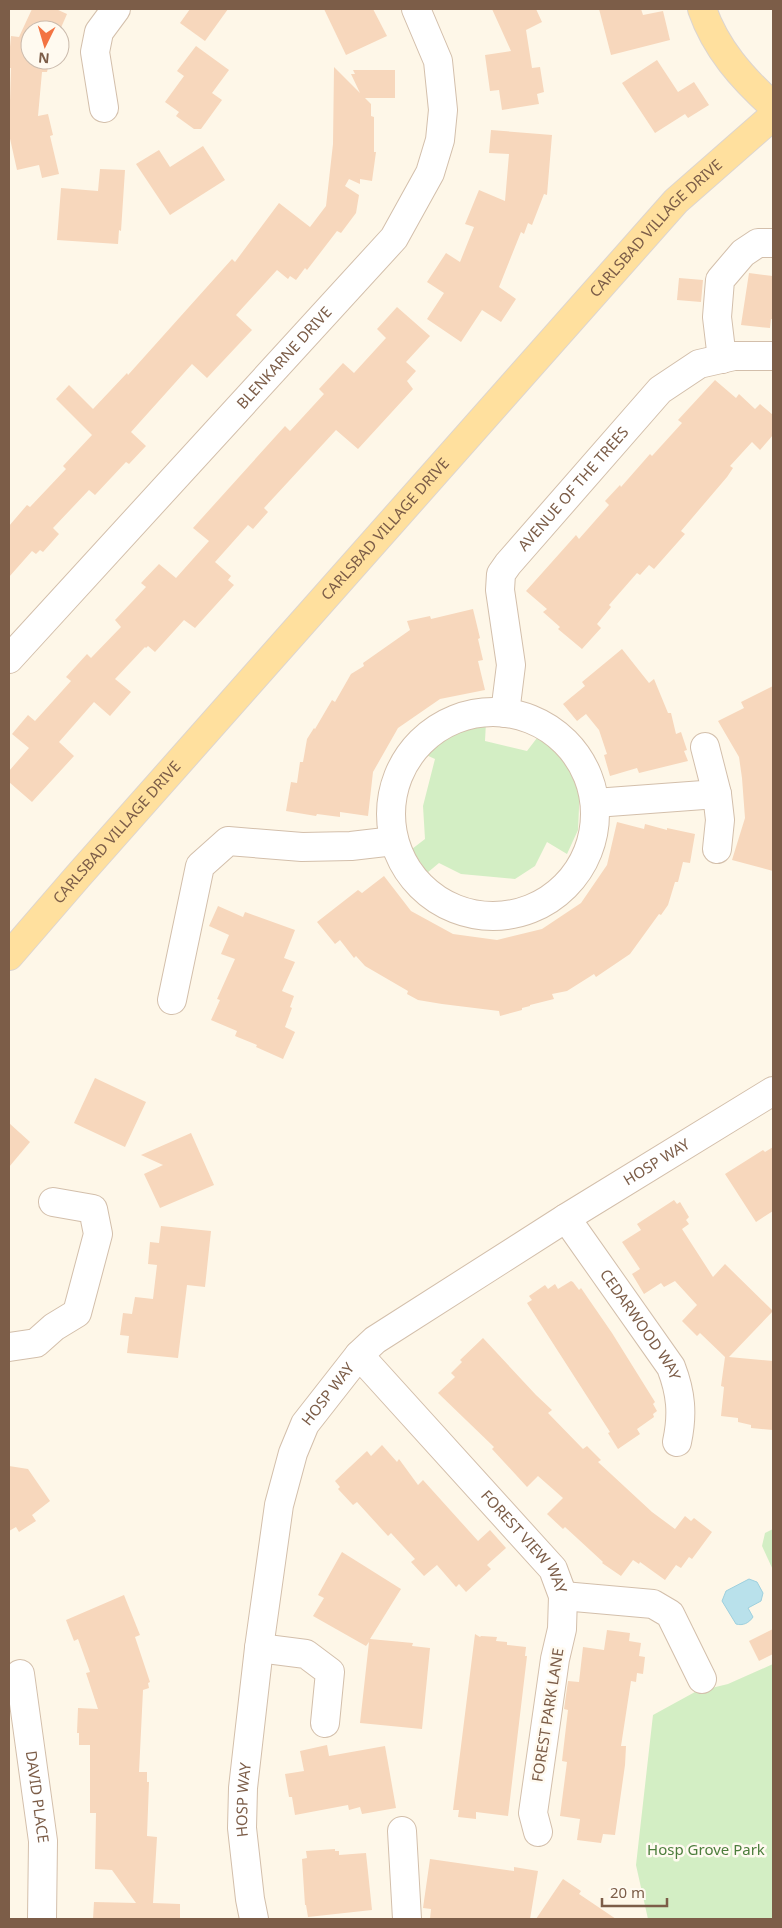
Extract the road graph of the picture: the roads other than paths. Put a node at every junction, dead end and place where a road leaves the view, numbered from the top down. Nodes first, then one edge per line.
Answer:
1 (116, 9) edge
2 (416, 9) edge
3 (702, 9) edge
4 (773, 106) edge
5 (104, 108) dead end
6 (773, 116) edge
7 (773, 243) edge
8 (773, 356) edge
9 (722, 359) junction
10 (9, 659) edge
11 (505, 713) junction
12 (705, 747) dead end
13 (717, 794) junction
14 (595, 803) junction
15 (394, 841) junction
16 (717, 849) dead end
17 (9, 956) edge
18 (172, 1000) dead end
19 (773, 1091) edge
20 (52, 1202) dead end
21 (566, 1218) junction
22 (9, 1347) edge
23 (359, 1356) junction
24 (677, 1442) dead end
25 (563, 1596) junction
26 (259, 1648) junction
27 (20, 1674) dead end
28 (702, 1679) dead end
29 (325, 1722) dead end
30 (19, 1748) edge
31 (402, 1831) dead end
32 (538, 1832) dead end
33 (42, 1919) edge
34 (254, 1919) edge
35 (407, 1919) edge

1 - 5 street
2 - 10 street, BLENKARNE DRIVE
3 - 4 main road
6 - 17 main road, CARLSBAD VILLAGE DRIVE
7 - 9 street
8 - 9 street, AVENUE OF THE TREES
9 - 11 street, AVENUE OF THE TREES
11 - 14 street
11 - 15 street
12 - 13 street
13 - 14 street
13 - 16 street
14 - 15 street
15 - 18 street
19 - 21 street, HOSP WAY
20 - 22 street
21 - 23 street, HOSP WAY
21 - 24 street, CEDARWOOD WAY
23 - 25 street, FOREST VIEW WAY
23 - 26 street, HOSP WAY
25 - 28 street, FOREST VIEW WAY
25 - 32 street, FOREST PARK LANE
26 - 29 street
26 - 34 street, HOSP WAY
27 - 30 street, DAVID PLACE
30 - 33 street, DAVID PLACE
31 - 35 street

